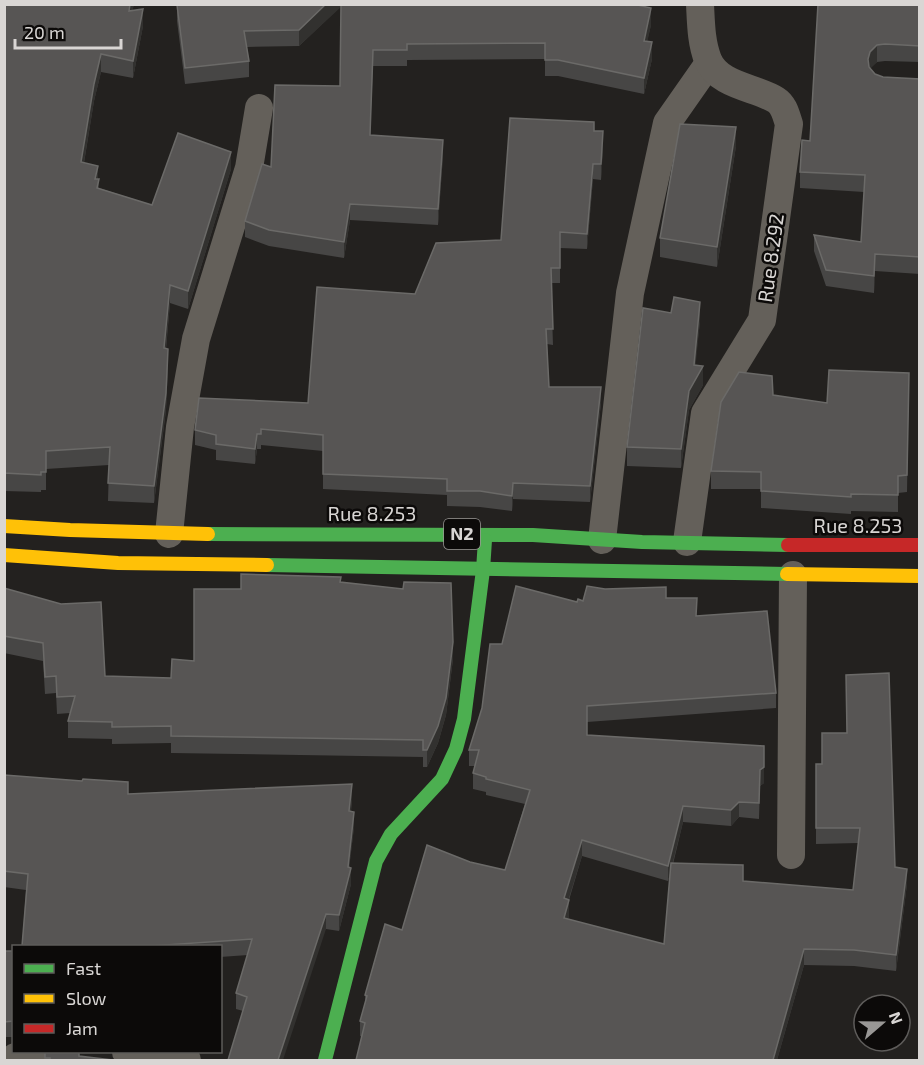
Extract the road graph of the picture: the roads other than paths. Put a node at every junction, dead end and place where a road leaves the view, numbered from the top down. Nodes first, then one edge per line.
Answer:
1 (700, 4) edge
2 (709, 63) junction
3 (259, 108) dead end
4 (4, 526) edge
5 (169, 534) junction
6 (485, 535) junction
7 (602, 540) junction
8 (687, 542) junction
9 (920, 545) edge
10 (4, 555) edge
11 (483, 570) junction
12 (793, 575) junction
13 (920, 576) edge
14 (791, 855) dead end
15 (34, 1053) edge
16 (134, 1053) edge
17 (12, 1060) edge
18 (187, 1060) edge
19 (325, 1060) edge

1 - 2 street
2 - 7 street
2 - 8 street, Rue 8.292
3 - 5 street
4 - 5 main road, Rue 8.253 / N2
5 - 6 main road, Rue 8.253 / N2
6 - 7 main road, Rue 8.253 / N2
6 - 11 main road
7 - 8 main road, Rue 8.253 / N2
8 - 9 main road, Rue 8.253 / N2
10 - 11 main road, N2
11 - 12 main road, N2
11 - 19 main road
12 - 13 main road, N2
12 - 14 street
15 - 17 street
16 - 18 street

